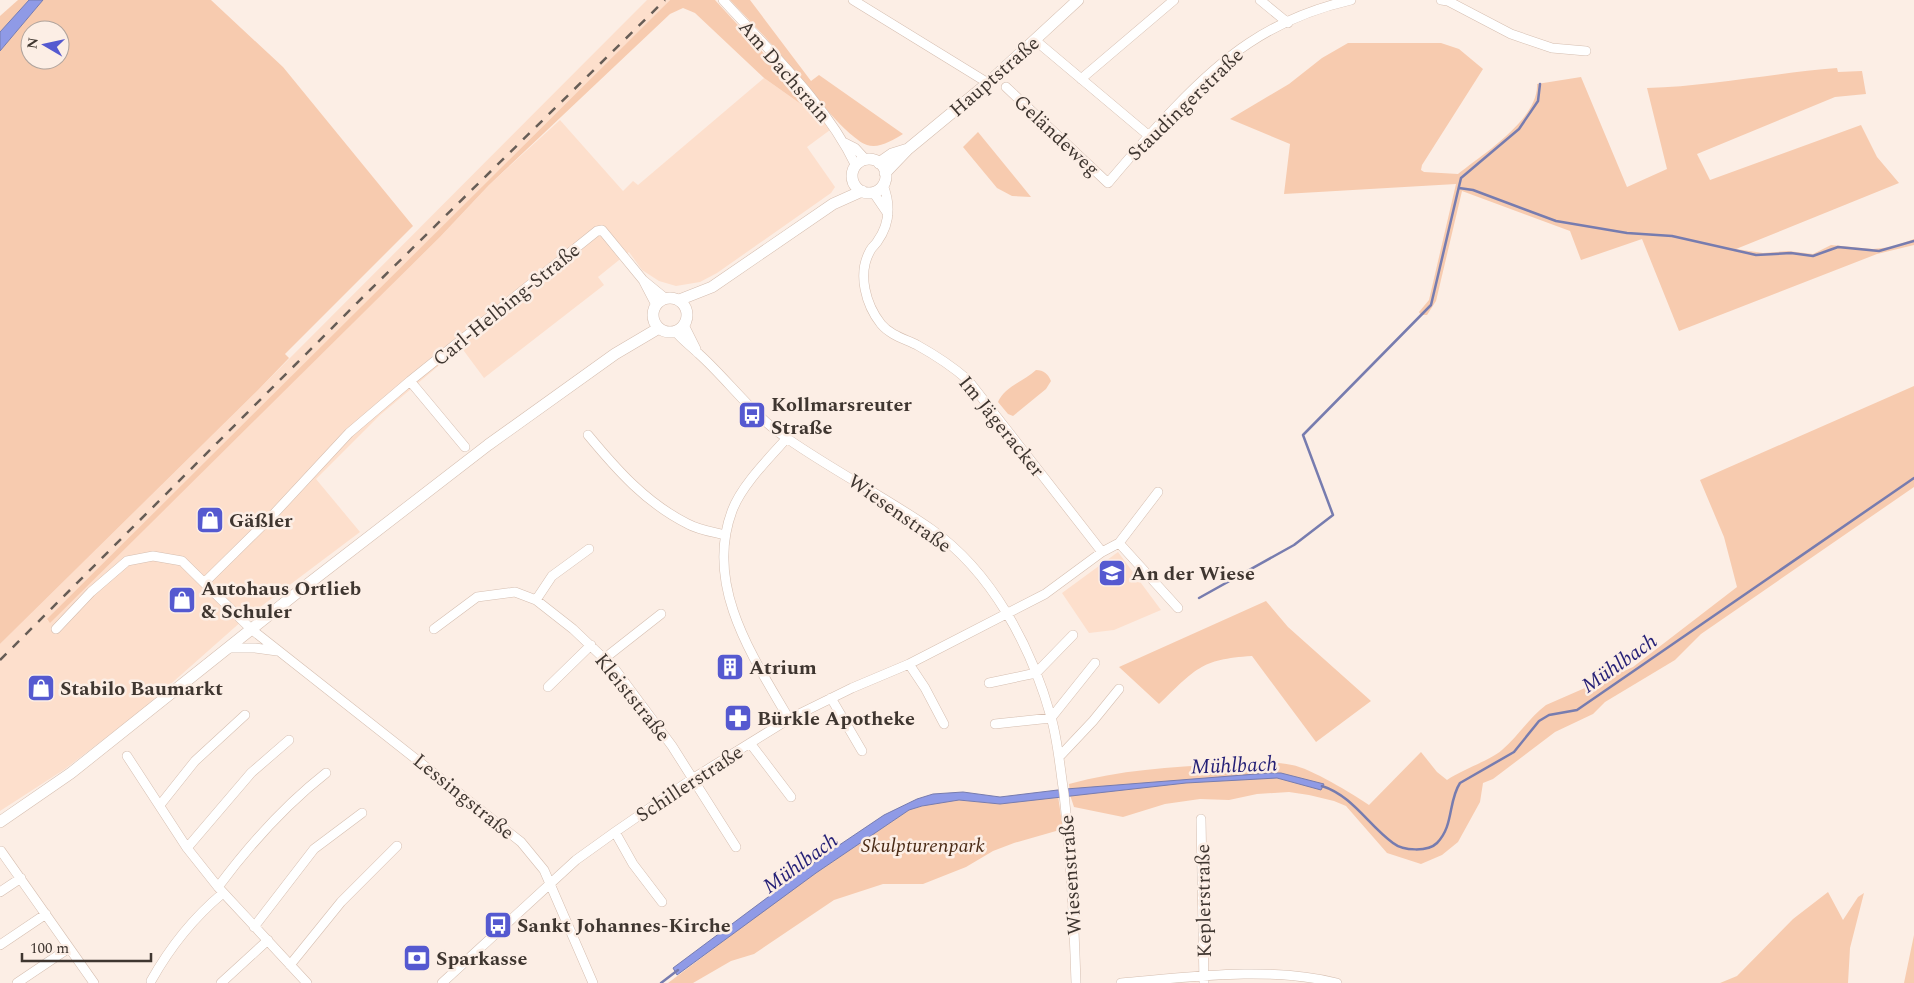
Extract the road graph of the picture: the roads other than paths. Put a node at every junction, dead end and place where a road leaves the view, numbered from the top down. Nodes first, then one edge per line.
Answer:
1 (723, 0) edge
2 (853, 0) edge
3 (1078, 0) edge
4 (1174, 0) edge
5 (1260, 0) edge
6 (1351, 0) edge
7 (1446, 0) edge
8 (1288, 23) junction
9 (1035, 40) junction
10 (1586, 51) dead end
11 (1081, 79) junction
12 (988, 83) junction
13 (1006, 87) dead end
14 (1148, 135) junction
15 (908, 149) junction
16 (861, 163) junction
17 (879, 163) junction
18 (885, 173) junction
19 (853, 181) junction
20 (1108, 183) joint
21 (883, 185) junction
22 (868, 192) junction
23 (833, 204) junction
24 (888, 214) junction
25 (660, 301) junction
26 (683, 304) junction
27 (656, 324) junction
28 (680, 328) junction
29 (410, 381) junction
30 (588, 435) dead end
31 (786, 438) junction
32 (465, 447) dead end
33 (1158, 492) dead end
34 (725, 535) junction
35 (1119, 543) junction
36 (589, 550) dead end
37 (1102, 552) junction
38 (206, 582) junction
39 (536, 600) junction
40 (1178, 608) dead end
41 (661, 614) dead end
42 (1007, 615) junction
43 (56, 629) dead end
44 (251, 629) junction
45 (434, 629) dead end
46 (1073, 635) dead end
47 (591, 645) junction
48 (229, 648) junction
49 (280, 652) junction
50 (605, 658) junction
51 (1095, 663) dead end
52 (909, 664) junction
53 (1036, 673) junction
54 (989, 682) dead end
55 (548, 687) dead end
56 (1119, 689) dead end
57 (831, 698) junction
58 (245, 715) dead end
59 (1051, 718) junction
60 (789, 719) junction
61 (944, 724) dead end
62 (995, 724) dead end
63 (289, 740) dead end
64 (750, 743) junction
65 (862, 751) dead end
66 (127, 756) dead end
67 (1058, 757) junction
68 (326, 773) dead end
69 (692, 780) junction
70 (791, 797) dead end
71 (160, 805) junction
72 (362, 813) dead end
73 (1201, 819) dead end
74 (0, 822) edge
75 (615, 832) junction
76 (397, 846) dead end
77 (736, 847) dead end
78 (187, 848) junction
79 (1, 851) edge
80 (21, 878) junction
81 (551, 884) junction
82 (220, 890) junction
83 (0, 892) edge
84 (662, 902) dead end
85 (46, 914) junction
86 (254, 927) junction
87 (268, 940) junction
88 (2, 943) edge
89 (70, 948) junction
90 (290, 965) junction
91 (1204, 979) edge
92 (150, 981) dead end
93 (92, 982) edge
94 (17, 983) edge
95 (221, 983) edge
96 (308, 983) edge
97 (442, 983) edge
98 (593, 983) edge
99 (1076, 983) edge
100 (1121, 983) edge
101 (1337, 983) edge

1 - 16 street, Am Dachsrain
2 - 12 street
3 - 9 main road, Hauptstraße
4 - 11 street
5 - 8 street
6 - 8 street, Staudingerstraße
7 - 10 street
8 - 14 street, Staudingerstraße
9 - 11 street
9 - 12 main road, Hauptstraße
11 - 14 street
12 - 15 main road, Hauptstraße
13 - 20 street, Geländeweg
14 - 20 street, Staudingerstraße
15 - 17 main road, Hauptstraße
15 - 18 main road, Hauptstraße
16 - 17 main road
16 - 19 main road
17 - 18 main road
18 - 21 main road
19 - 22 main road
19 - 23 main road
21 - 22 main road
21 - 24 street, Im Jägeracker
22 - 23 main road
22 - 24 street
23 - 26 main road
24 - 37 street, Im Jägeracker
25 - 26 main road
25 - 27 main road
25 - 29 street, Carl-Helbing-Straße
26 - 28 main road
27 - 28 main road
27 - 44 main road
28 - 31 street, Wiesenstraße
29 - 32 street
29 - 38 street, Carl-Helbing-Straße
30 - 34 street
31 - 34 street
31 - 42 street, Wiesenstraße
33 - 35 street, Schillerstraße
34 - 60 street
35 - 37 street, Schillerstraße
35 - 40 street
36 - 39 street
37 - 42 street, Schillerstraße
38 - 43 street
38 - 44 street
39 - 45 street, Kleiststraße
39 - 47 street, Kleiststraße
41 - 50 street
42 - 52 street, Schillerstraße
42 - 53 street, Wiesenstraße
44 - 48 main road
44 - 49 street, Lessingstraße
46 - 53 street
47 - 50 street, Kleiststraße
47 - 55 street
48 - 49 street, Lessingstraße
48 - 74 main road
49 - 81 street, Lessingstraße
50 - 69 street, Kleiststraße
51 - 59 street
52 - 57 street, Schillerstraße
52 - 61 street
53 - 54 street
53 - 59 street, Wiesenstraße
56 - 67 street
57 - 60 street, Schillerstraße
57 - 65 street
58 - 71 street
59 - 62 street
59 - 67 street, Wiesenstraße
60 - 64 street, Schillerstraße
63 - 78 street
64 - 69 street, Schillerstraße
64 - 70 street
66 - 71 street
67 - 99 street, Wiesenstraße
68 - 82 street
69 - 75 street, Schillerstraße
69 - 77 street, Kleiststraße
71 - 78 street
72 - 86 street
73 - 91 street, Keplerstraße
75 - 81 street, Schillerstraße
75 - 84 street
76 - 90 street
78 - 82 street
79 - 80 street
80 - 83 street
80 - 85 street
81 - 97 street, Schillerstraße
81 - 98 street, Lessingstraße
82 - 86 street
82 - 92 street
85 - 88 street
85 - 89 street
86 - 87 street
87 - 90 street
87 - 95 street
89 - 93 street
89 - 94 street
90 - 96 street
91 - 100 street
91 - 101 street

